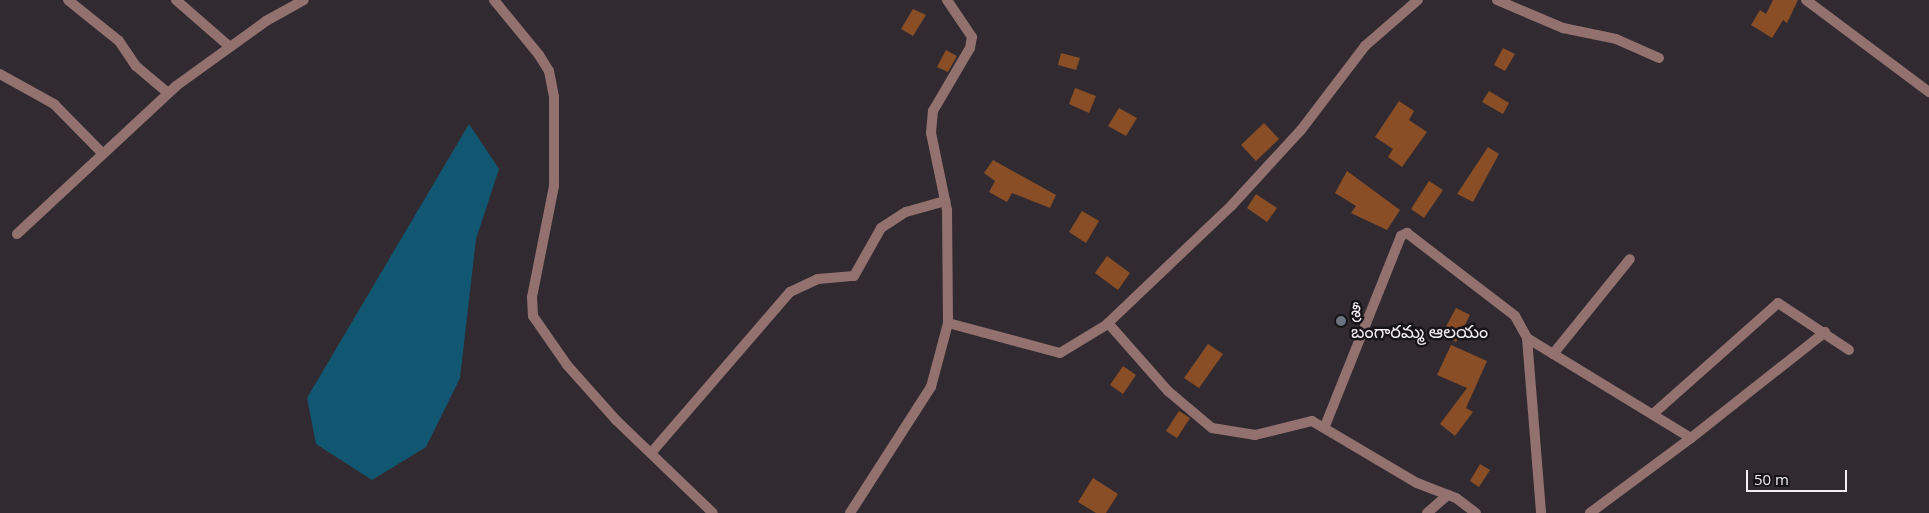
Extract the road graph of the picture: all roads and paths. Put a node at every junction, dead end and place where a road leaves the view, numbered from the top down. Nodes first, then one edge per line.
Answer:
1 (68, 0) edge
2 (176, 0) edge
3 (304, 0) edge
4 (494, 0) edge
5 (946, 0) edge
6 (1418, 0) edge
7 (1497, 0) edge
8 (1806, 0) edge
9 (230, 46) junction
10 (1659, 58) dead end
11 (0, 74) edge
12 (1929, 92) edge
13 (168, 93) junction
14 (101, 152) junction
15 (945, 201) junction
16 (16, 234) dead end
17 (1630, 259) dead end
18 (948, 323) junction
19 (1108, 323) junction
20 (1825, 332) junction
21 (1527, 338) junction
22 (1849, 350) dead end
23 (1553, 354) junction
24 (1653, 414) junction
25 (1325, 426) junction
26 (1691, 438) junction
27 (651, 453) junction
28 (1448, 495) junction
29 (713, 513) edge
30 (850, 513) edge
31 (1427, 513) edge
32 (1476, 513) edge
33 (1541, 513) edge
34 (1590, 513) edge

1 - 13 street
2 - 9 street
3 - 9 street
4 - 27 street
5 - 15 street
6 - 19 street
7 - 10 street
8 - 12 street
9 - 13 street
11 - 14 street
13 - 14 street
14 - 16 street
15 - 18 street
15 - 27 street
17 - 23 street
18 - 19 street
18 - 30 street
19 - 25 street
20 - 22 street
20 - 24 street
20 - 26 street
21 - 23 street
21 - 25 street
21 - 33 street
23 - 24 street
24 - 26 street
25 - 28 street
26 - 34 street
27 - 29 street
28 - 31 street
28 - 32 street

